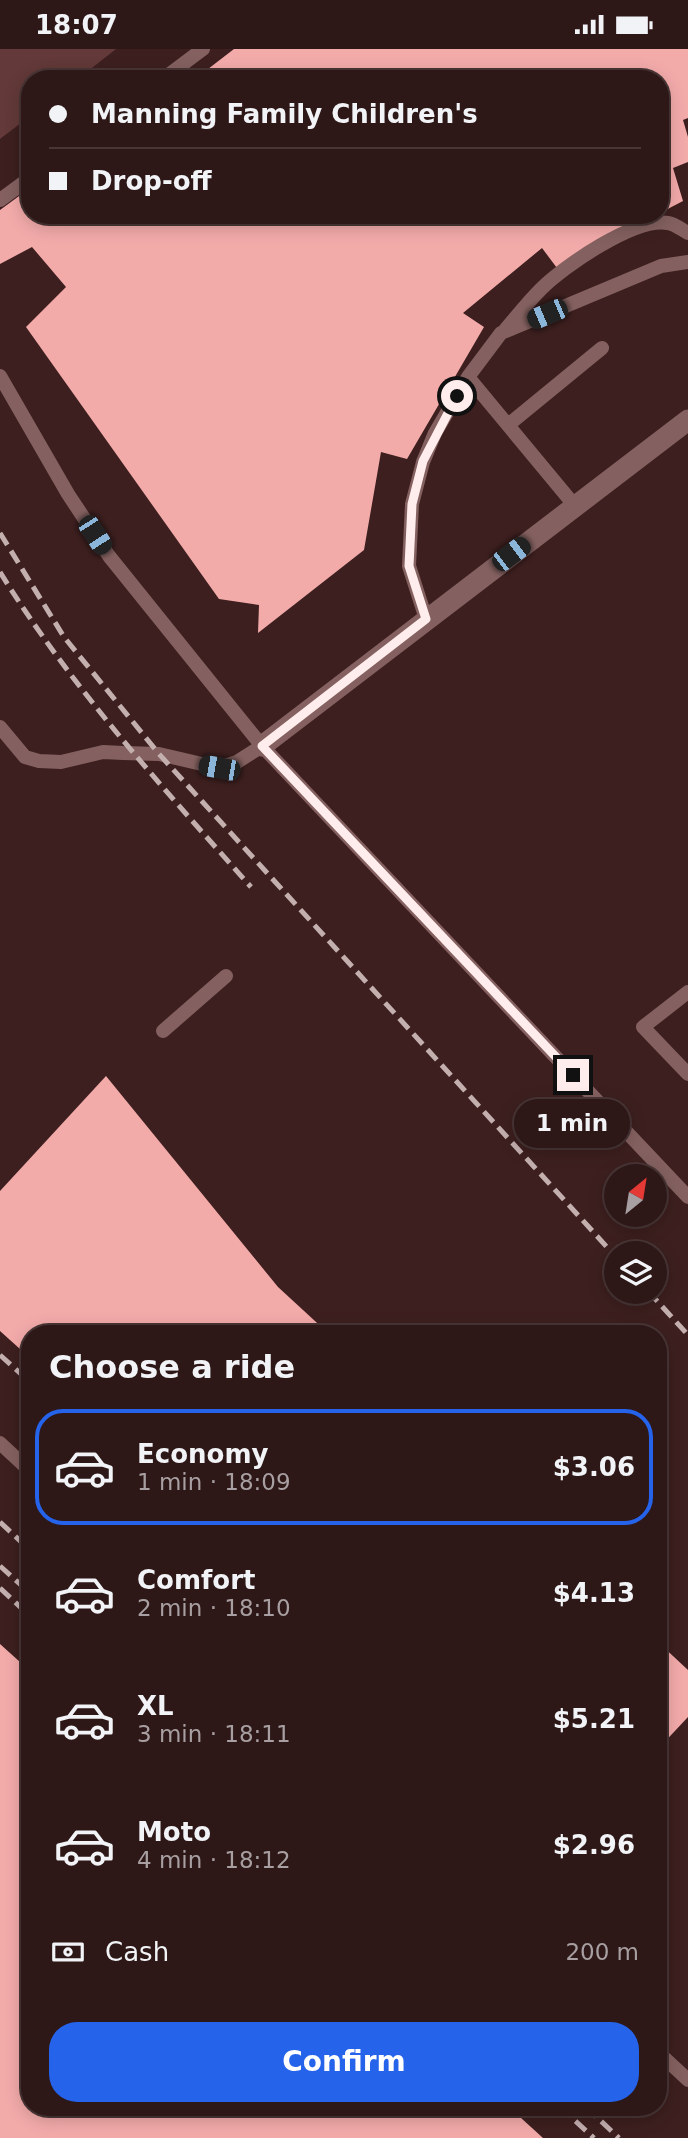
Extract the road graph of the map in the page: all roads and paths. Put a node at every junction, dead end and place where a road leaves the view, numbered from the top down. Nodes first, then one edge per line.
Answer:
1 (203, 49) edge
2 (175, 70) edge
3 (21, 184) edge
4 (0, 200) edge
5 (652, 224) edge
6 (669, 224) edge
7 (688, 233) edge
8 (688, 263) edge
9 (501, 333) junction
10 (602, 348) dead end
11 (468, 377) junction
12 (1, 383) edge
13 (688, 420) edge
14 (508, 425) junction
15 (575, 506) junction
16 (426, 619) junction
17 (0, 727) edge
18 (262, 746) junction
19 (226, 976) dead end
20 (688, 992) edge
21 (163, 1031) dead end
22 (688, 1075) edge
23 (688, 1197) edge
24 (0, 1443) edge
25 (21, 1463) edge
26 (667, 2060) edge
27 (688, 2080) edge

1 - 2 lane
3 - 4 lane
5 - 9 lane
6 - 7 lane
8 - 9 lane
9 - 11 lane
10 - 14 lane
11 - 14 lane
11 - 16 lane
12 - 18 lane
13 - 15 street
14 - 15 lane
15 - 16 street
16 - 18 street
17 - 18 lane
18 - 23 lane
19 - 21 lane
20 - 22 lane
24 - 25 lane
26 - 27 lane

